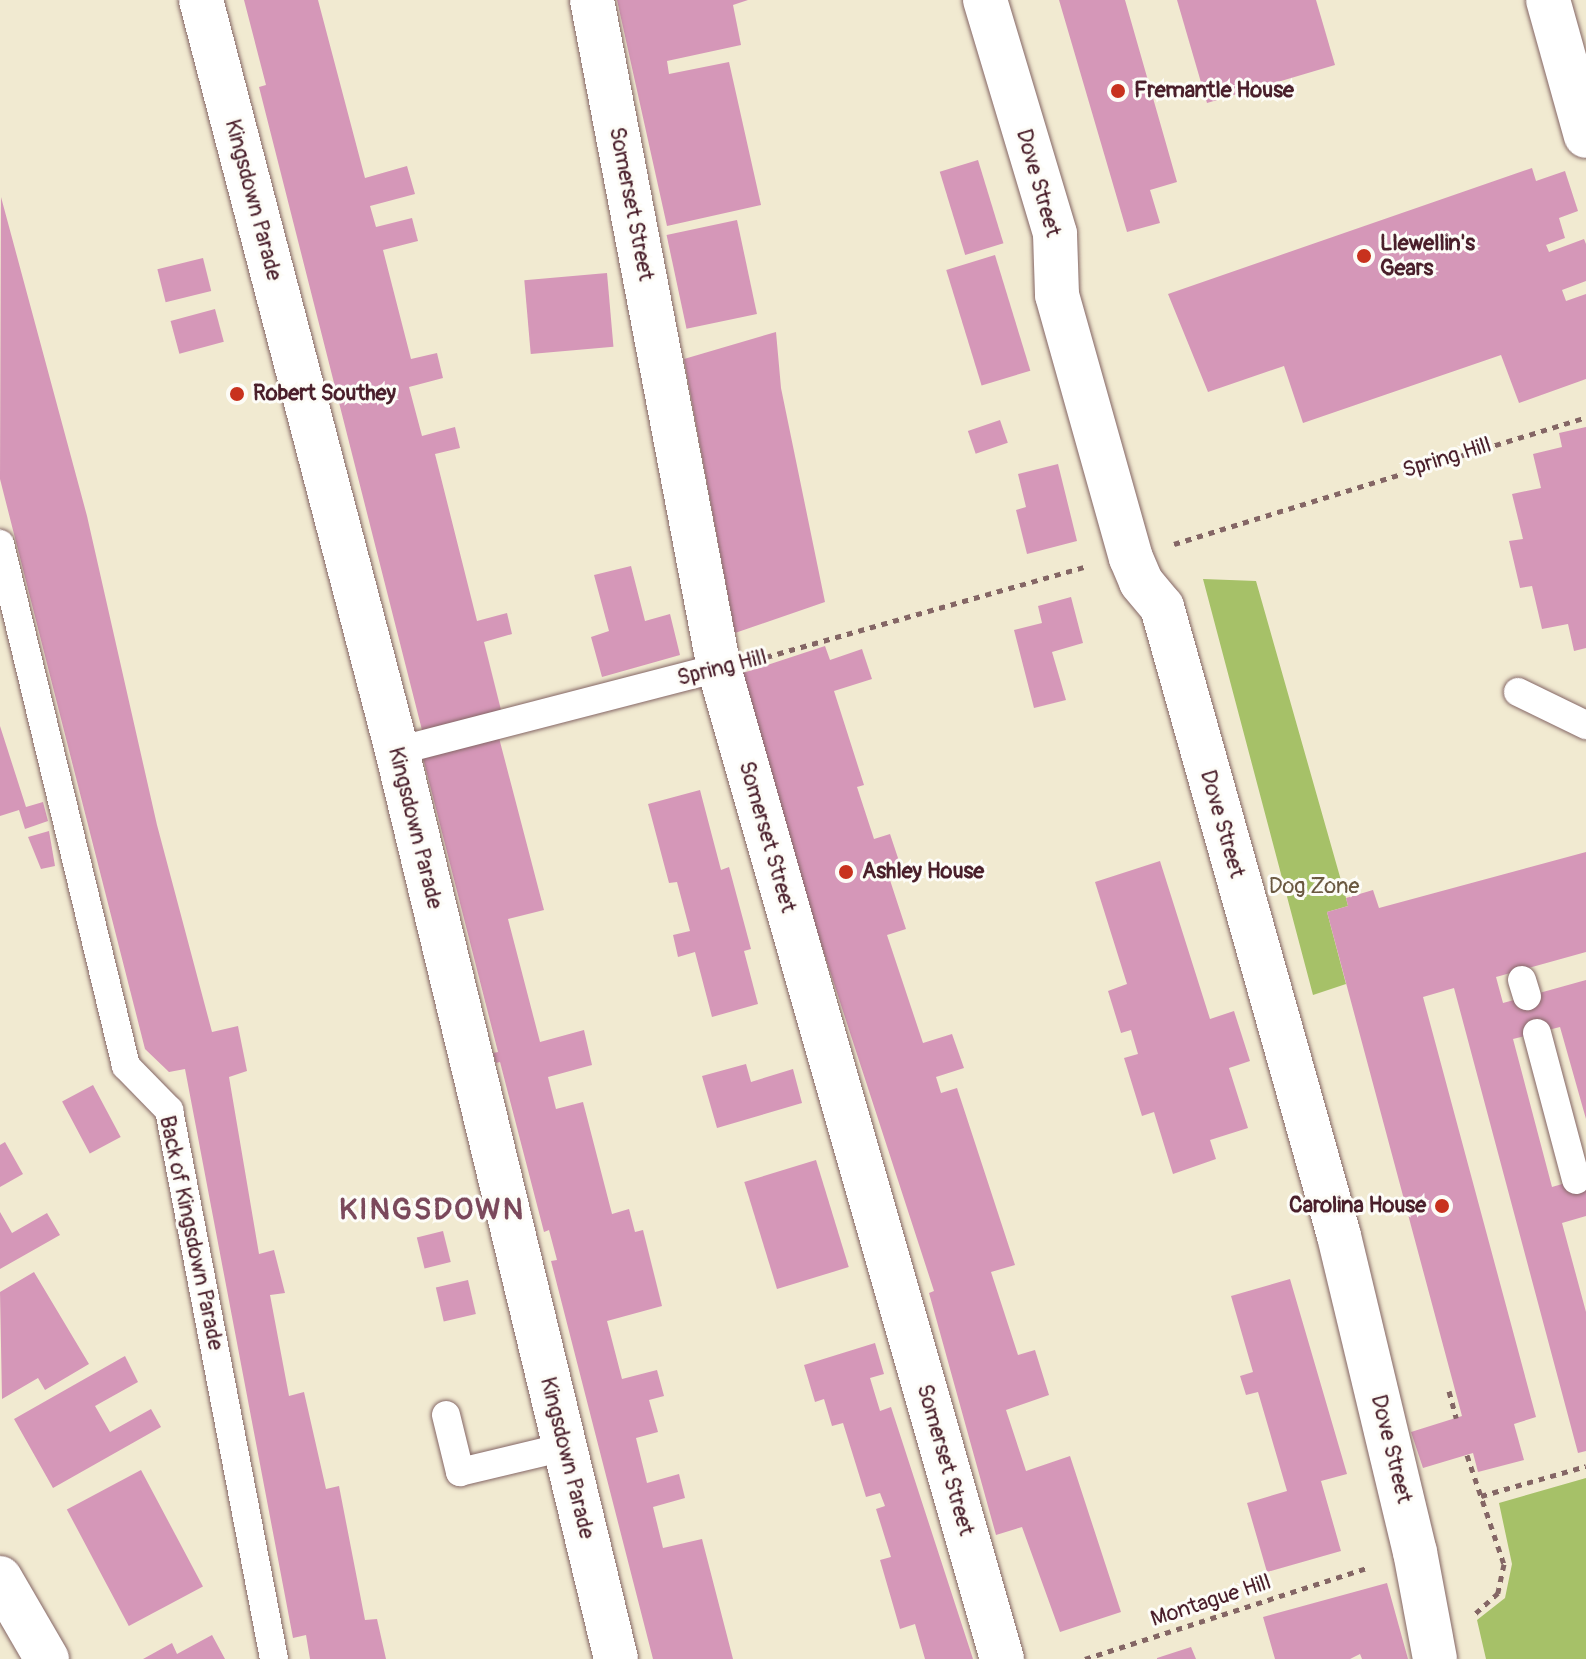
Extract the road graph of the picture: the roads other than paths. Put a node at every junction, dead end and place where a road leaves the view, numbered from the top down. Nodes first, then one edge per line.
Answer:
1 (201, 0) edge
2 (592, 0) edge
3 (985, 0) edge
4 (1548, 0) edge
5 (1586, 136) edge
6 (0, 544) edge
7 (719, 668) junction
8 (1518, 692) dead end
9 (1586, 725) edge
10 (397, 751) junction
11 (1537, 1033) dead end
12 (1576, 1180) dead end
13 (446, 1415) dead end
14 (565, 1447) junction
15 (0, 1578) edge
16 (1432, 1645) edge
17 (47, 1659) edge
18 (274, 1659) edge
19 (616, 1659) edge
20 (1002, 1659) edge

1 - 10 street, Kingsdown Parade
2 - 7 street, Somerset Street
3 - 16 street, Dove Street
4 - 5 street
6 - 18 lane, Back of Kingsdown Parade
7 - 10 lane, Spring Hill
7 - 20 street, Somerset Street
8 - 9 lane
10 - 14 street, Kingsdown Parade
11 - 12 lane
13 - 14 lane
14 - 19 street, Kingsdown Parade
15 - 17 street

